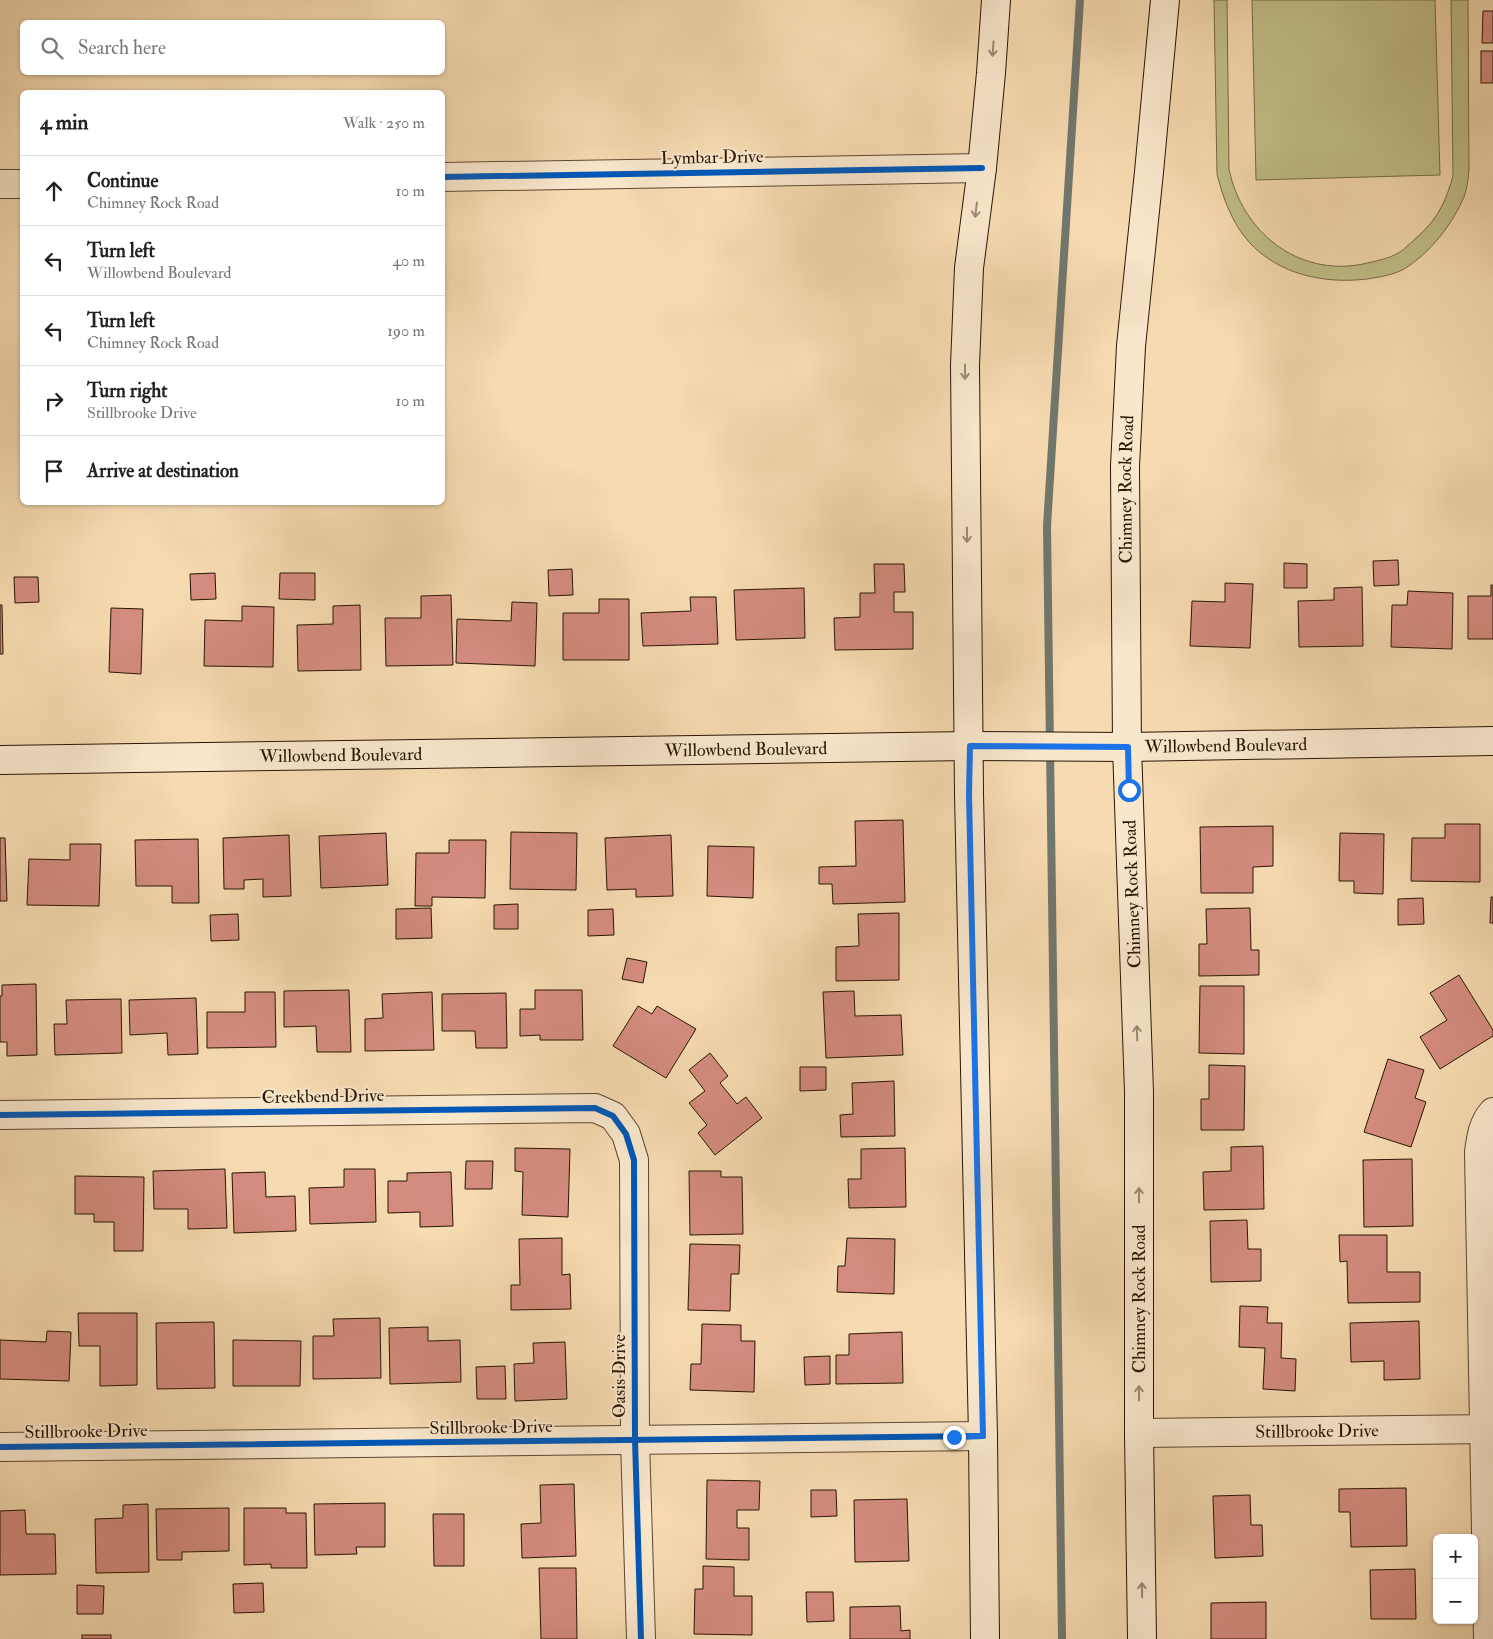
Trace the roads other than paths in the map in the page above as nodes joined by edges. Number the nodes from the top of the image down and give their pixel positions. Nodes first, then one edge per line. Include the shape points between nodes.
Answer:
1 (996, 0) edge
2 (1165, 0) edge
3 (982, 168) junction
4 (445, 177) edge
5 (0, 184) edge
6 (20, 184) edge
7 (1493, 741) edge
8 (970, 746) junction
9 (1128, 747) junction
10 (0, 760) edge
11 (1491, 1114) edge
12 (0, 1115) edge
13 (629, 1144) joint
14 (1489, 1429) edge
15 (1139, 1433) junction
16 (983, 1436) junction
17 (635, 1440) junction
18 (0, 1447) edge
19 (641, 1639) edge
20 (985, 1639) edge
21 (1142, 1639) edge
22 (1488, 1639) edge

1 -> 3 main road
2 - 9 main road, Chimney Rock Road via 1131,346 1125,466
3 - 4 main road, Lymbar Drive
3 -> 8 main road via 969,268 965,365
5 - 6 main road
7 - 9 main road, Willowbend Boulevard
8 - 9 main road, Willowbend Boulevard
8 - 10 main road, Willowbend Boulevard
8 - 16 main road
15 -> 9 main road, Chimney Rock Road via 1139,1092
11 - 14 main road via 1481,1136 1479,1152
12 - 13 main road, Creekbend Drive via 595,1108 613,1116
13 - 17 main road, Oasis Drive via 634,1160
14 - 15 main road, Stillbrooke Drive
14 - 22 main road
21 -> 15 main road, Chimney Rock Road
16 - 17 main road, Stillbrooke Drive
16 - 20 main road
17 - 18 main road, Stillbrooke Drive
17 - 19 main road, Oasis Drive

